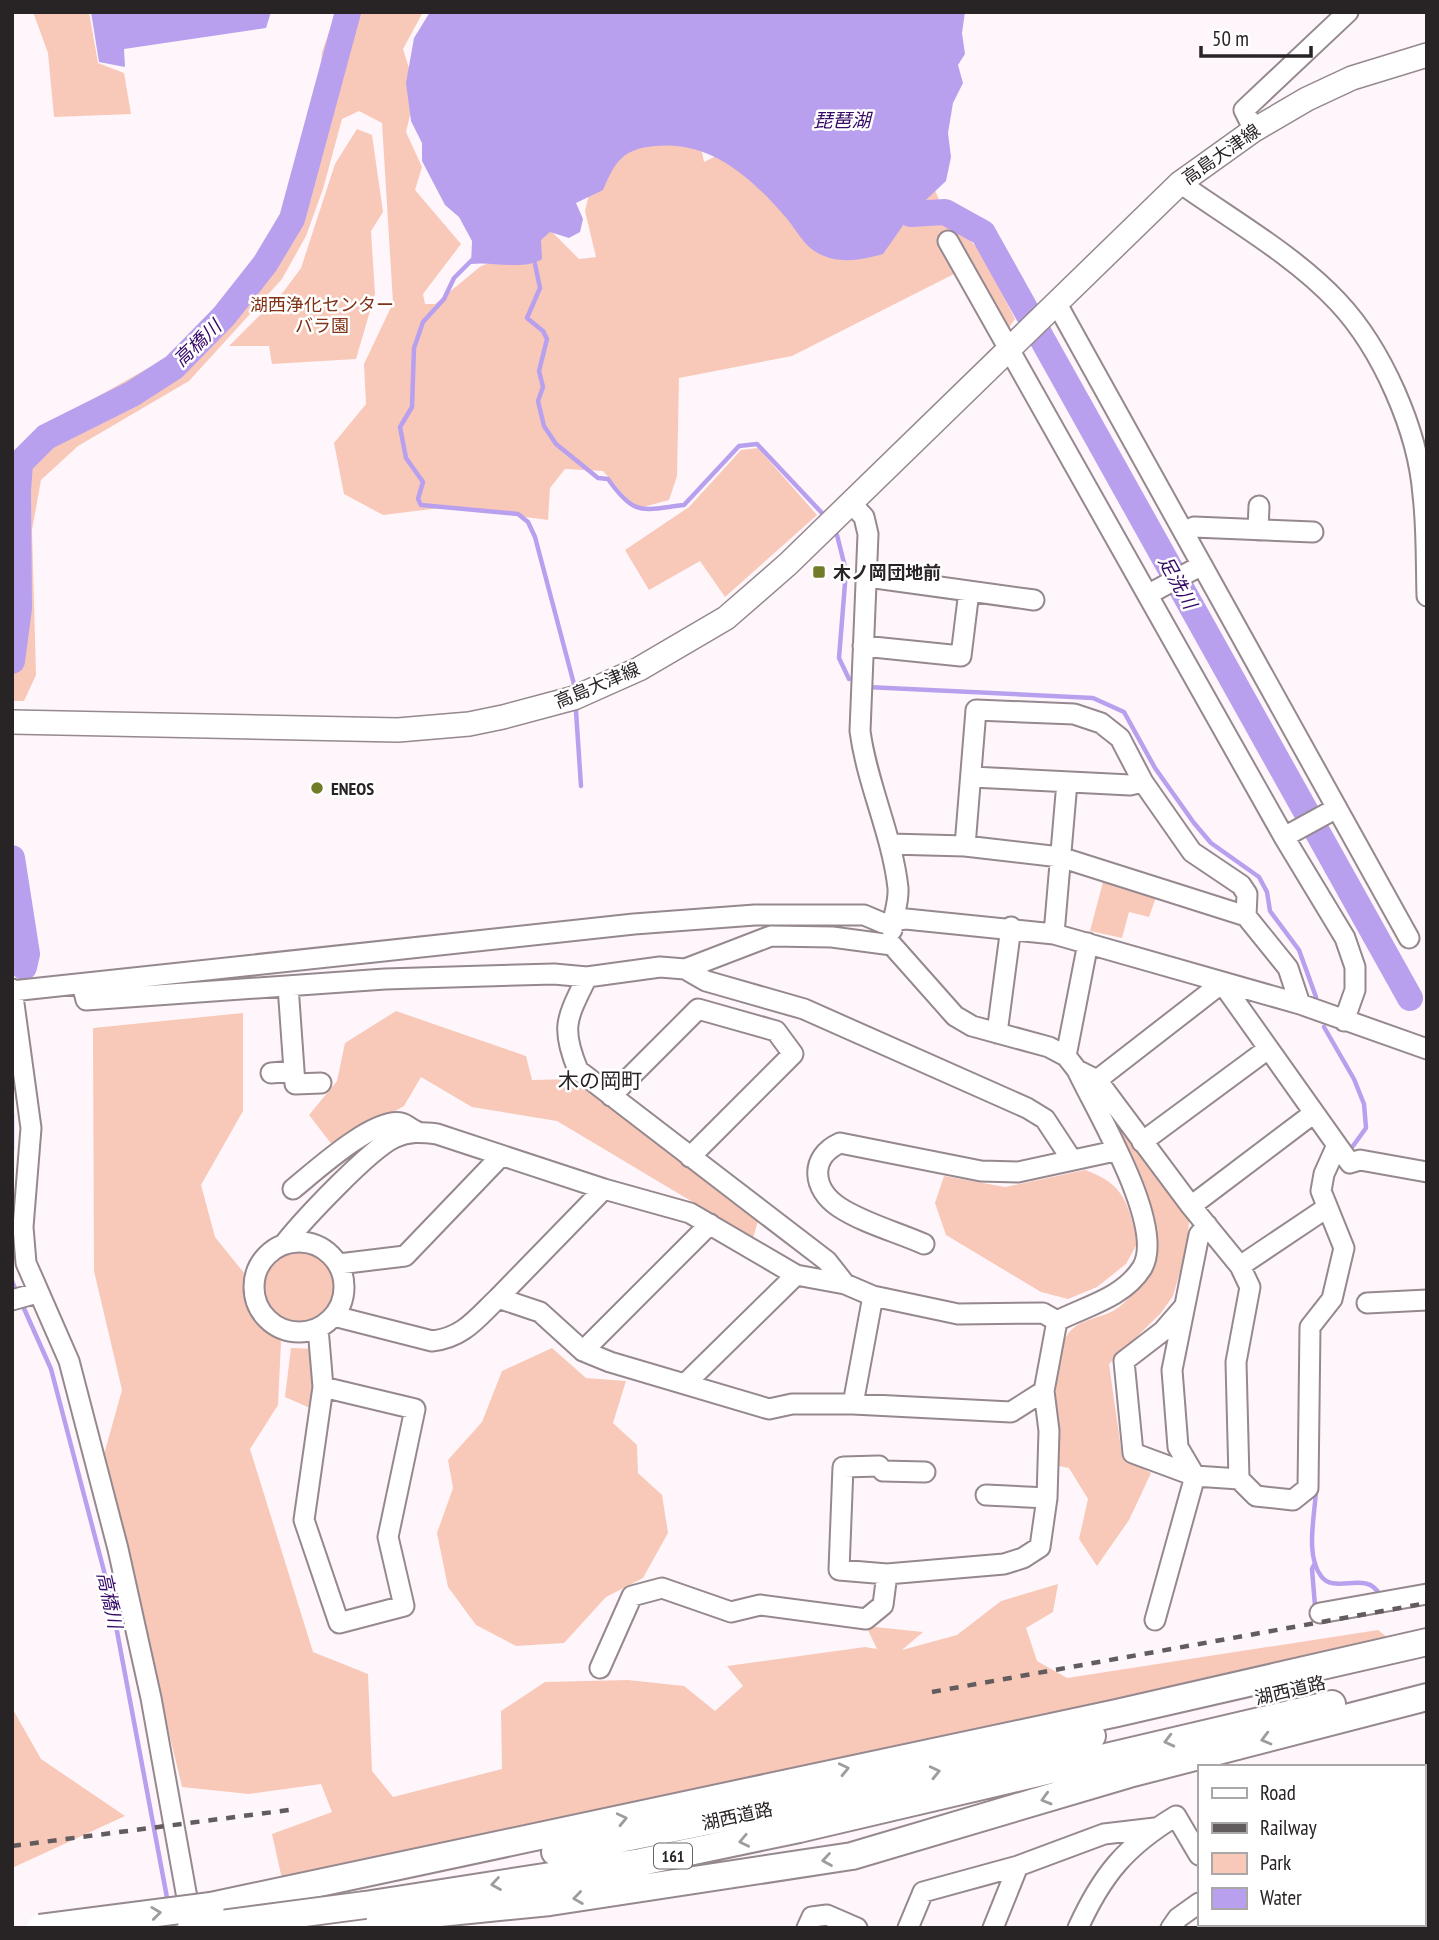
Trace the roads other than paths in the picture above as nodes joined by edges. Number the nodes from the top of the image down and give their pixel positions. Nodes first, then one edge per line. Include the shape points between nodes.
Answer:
1 (1348, 12) edge
2 (1427, 55) edge
3 (1254, 130) junction
4 (1180, 183) junction
5 (948, 241) dead end
6 (1055, 306) junction
7 (1010, 346) junction
8 (852, 504) junction
9 (1259, 506) dead end
10 (1258, 530) junction
11 (1313, 532) dead end
12 (1184, 533) junction
13 (1201, 566) junction
14 (868, 577) junction
15 (969, 591) junction
16 (1151, 593) junction
17 (1427, 596) edge
18 (1034, 600) dead end
19 (863, 646) junction
20 (15, 722) edge
21 (972, 777) junction
22 (1067, 782) junction
23 (1143, 782) junction
24 (1334, 809) junction
25 (1289, 835) junction
26 (890, 844) junction
27 (965, 846) junction
28 (1060, 857) junction
29 (898, 889) junction
30 (864, 915) junction
31 (1246, 916) junction
32 (892, 922) junction
33 (1011, 927) junction
34 (1054, 934) junction
35 (1409, 938) dead end
36 (1088, 943) junction
37 (892, 945) junction
38 (685, 969) junction
39 (587, 977) junction
40 (1222, 983) junction
41 (82, 984) junction
42 (288, 986) junction
43 (12, 990) edge
44 (1300, 1004) junction
45 (1344, 1021) junction
46 (997, 1033) junction
47 (1268, 1049) junction
48 (1427, 1049) edge
49 (1072, 1063) junction
50 (294, 1071) junction
51 (271, 1073) dead end
52 (1097, 1080) junction
53 (321, 1083) dead end
54 (611, 1096) junction
55 (1314, 1113) junction
56 (416, 1132) junction
57 (1142, 1142) junction
58 (1337, 1145) junction
59 (1115, 1151) junction
60 (501, 1156) junction
61 (690, 1157) junction
62 (1072, 1160) junction
63 (1427, 1172) edge
64 (293, 1189) dead end
65 (604, 1189) junction
66 (1191, 1206) junction
67 (1325, 1209) junction
68 (710, 1224) junction
69 (1207, 1226) junction
70 (285, 1243) junction
71 (923, 1244) dead end
72 (339, 1264) junction
73 (1240, 1266) junction
74 (796, 1275) junction
75 (845, 1284) junction
76 (37, 1293) junction
77 (873, 1296) junction
78 (498, 1298) junction
79 (1427, 1300) edge
80 (1367, 1303) dead end
81 (13, 1304) edge
82 (1185, 1305) junction
83 (334, 1317) junction
84 (1057, 1321) junction
85 (318, 1328) junction
86 (583, 1351) junction
87 (686, 1384) junction
88 (323, 1387) junction
89 (1044, 1391) junction
90 (853, 1404) junction
91 (925, 1472) dead end
92 (1195, 1476) junction
93 (1239, 1479) junction
94 (986, 1495) dead end
95 (1047, 1498) junction
96 (887, 1574) junction
97 (1427, 1594) edge
98 (1320, 1613) dead end
99 (1155, 1620) dead end
100 (1427, 1642) edge
101 (1427, 1660) edge
102 (600, 1668) dead end
103 (1427, 1684) edge
104 (1427, 1697) edge
105 (976, 1776) junction
106 (1155, 1828) junction
107 (1198, 1853) edge
108 (1018, 1866) junction
109 (364, 1897) junction
110 (1198, 1904) edge
111 (40, 1928) edge
112 (192, 1928) edge
113 (291, 1928) edge
114 (807, 1928) edge
115 (858, 1928) edge
116 (908, 1928) edge
117 (993, 1928) edge
118 (1078, 1928) edge
119 (1171, 1928) edge

1 - 3 street via 1244,110
2 - 3 main road, 高島大津線 via 1352,78
3 - 4 main road, 高島大津線
4 - 6 main road, 高島大津線
4 - 17 street via 1303,270 1338,302 1377,354 1409,429 1423,492
5 - 7 street
6 - 7 main road, 高島大津線
6 - 12 street
7 - 8 main road, 高島大津線
7 - 16 street
8 - 14 street via 864,517 868,534
8 - 20 main road, 高島大津線 via 726,618 639,668 551,705 469,724 398,730
9 - 10 street
10 - 11 street
10 - 12 street via 1194,527
12 - 13 street
13 - 16 street
13 - 24 street
14 - 15 street
14 - 19 street
15 - 18 street
15 - 19 street via 961,656
16 - 25 street
19 - 26 street via 863,757
21 - 22 street
21 - 23 street via 976,710 1074,713 1101,723 1120,738
21 - 27 street
22 - 23 street
22 - 28 street
23 - 31 street via 1192,852 1241,885 1247,894
24 - 25 street
24 - 35 street
25 - 45 street via 1345,938 1355,967 1355,990
26 - 27 street
26 - 29 street
27 - 28 street
28 - 31 street
28 - 34 street
29 - 30 street via 883,906
29 - 32 street
30 - 32 street
30 - 41 street via 755,915 634,924
31 - 44 street via 1288,968
32 - 33 street via 906,919
32 - 37 street
33 - 34 street
33 - 46 street
34 - 36 street
36 - 40 street
36 - 49 street
37 - 38 street via 832,937 771,936
37 - 46 street via 954,1016
38 - 39 street via 660,967
38 - 62 street via 706,981 804,1009 1027,1108 1045,1119
39 - 42 street via 385,979
39 - 54 street via 570,1011 565,1040 579,1070
40 - 44 street
40 - 47 street
40 - 52 street
41 - 42 street via 86,1000
41 - 43 street
42 - 50 street
43 - 76 street via 31,1128 24,1239 26,1263
44 - 45 street
45 - 48 street
46 - 49 street
47 - 55 street
47 - 57 street
49 - 52 street
49 - 59 street
50 - 51 street
50 - 53 street via 295,1084
52 - 57 street
54 - 61 street
54 - 61 street via 698,1009 775,1031 793,1054
55 - 58 street
55 - 66 street
56 - 60 street via 437,1134
56 - 64 street via 402,1123 389,1123 359,1137
56 - 70 street via 381,1146
57 - 66 street
58 - 63 street via 1350,1163 1360,1160
58 - 67 street via 1324,1174
59 - 62 street
59 - 84 street via 1139,1196 1148,1242 1143,1267 1107,1300
60 - 65 street
60 - 72 street via 405,1256
61 - 75 street via 827,1261
62 - 71 street via 1018,1172 981,1171 840,1143 821,1157 817,1175 838,1206
65 - 68 street via 690,1213
65 - 78 street
66 - 69 street
67 - 73 street
67 - 93 street via 1344,1248 1332,1299 1310,1327 1308,1488 1293,1500 1256,1496
68 - 74 street
68 - 86 street
69 - 73 street
69 - 82 street via 1199,1235
70 - 72 street via 306,1241 325,1249
70 - 85 street via 258,1267 257,1303 282,1329
72 - 83 street via 345,1291
73 - 93 street via 1250,1287 1236,1362
74 - 75 street
74 - 87 street
75 - 77 street
76 - 81 street
76 - 112 street via 69,1361 118,1549 151,1698
77 - 84 street via 958,1314 1043,1313
77 - 90 street
78 - 83 street via 465,1331 432,1341
78 - 86 street via 540,1312
79 - 80 street
82 - 92 street via 1172,1370 1178,1447
82 - 92 street via 1163,1331 1124,1361 1133,1453
83 - 85 street
84 - 89 street
85 - 88 street
86 - 87 street
87 - 90 street via 769,1409 792,1404
88 - 88 street via 304,1520 339,1623 404,1606 388,1537 415,1409
89 - 90 street via 1011,1412
89 - 95 street via 1049,1430
91 - 96 street via 843,1467 839,1570
92 - 93 street
92 - 99 street
94 - 95 street
95 - 96 street via 1040,1547 1023,1558 1004,1564
96 - 102 street via 883,1605 866,1619 760,1605 731,1612 662,1588 632,1596
97 - 98 street
109 -> 100 highway
101 - 105 highway, 湖西道路 / 161
103 -> 105 highway, 湖西道路 / 161 via 1174,1740
104 -> 109 highway via 1129,1774 852,1856 564,1900
105 - 109 highway, 湖西道路 / 161 via 641,1862
106 - 107 street via 1176,1815
106 - 108 street via 1104,1834
106 - 118 street via 1120,1858 1095,1890
108 - 116 street via 923,1892
108 - 117 street
111 -> 109 highway, bridge via 211,1906
109 - 112 highway, 湖西道路 / 161, bridge
109 - 113 highway
110 - 119 street
114 - 115 street via 812,1917 827,1914

